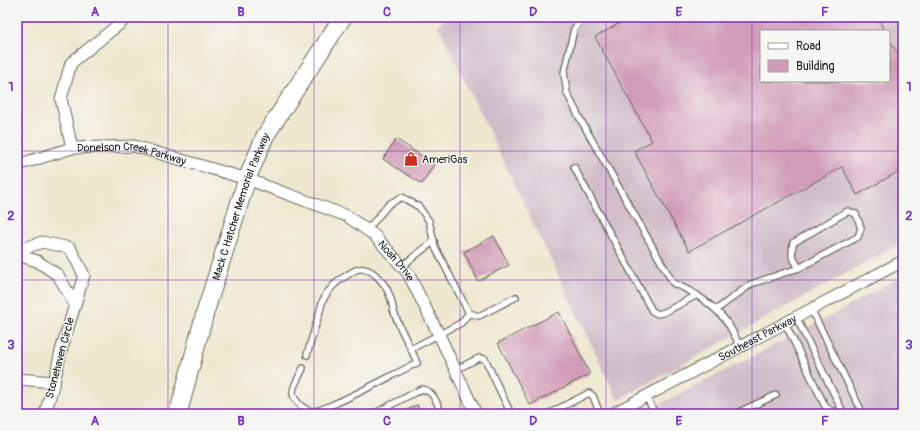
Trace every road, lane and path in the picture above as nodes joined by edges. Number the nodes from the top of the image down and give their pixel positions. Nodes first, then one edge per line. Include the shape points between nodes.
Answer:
1 (128, 17) edge
2 (343, 17) edge
3 (584, 17) edge
4 (72, 148) junction
5 (17, 165) edge
6 (574, 168) dead end
7 (247, 179) junction
8 (367, 230) junction
9 (434, 241) junction
10 (17, 252) edge
11 (17, 255) edge
12 (903, 261) edge
13 (402, 266) junction
14 (799, 268) junction
15 (697, 295) junction
16 (516, 297) dead end
17 (74, 303) junction
18 (811, 309) junction
19 (716, 310) junction
20 (469, 313) junction
21 (796, 317) junction
22 (785, 323) junction
23 (439, 335) junction
24 (740, 347) junction
25 (411, 349) junction
26 (307, 355) dead end
27 (303, 368) dead end
28 (455, 370) junction
29 (17, 379) edge
30 (54, 382) junction
31 (776, 395) dead end
32 (646, 396) junction
33 (45, 414) edge
34 (178, 414) edge
35 (373, 414) edge
36 (442, 414) edge
37 (476, 414) edge
38 (511, 414) edge
39 (548, 414) edge
40 (600, 414) edge
41 (612, 414) edge
42 (655, 414) edge
43 (735, 414) edge
44 (844, 414) edge
45 (863, 414) edge

1 - 4 street via 71,63 61,99
2 - 7 main road, Mack C Hatcher Memorial Parkway via 265,136
3 - 15 lane via 574,29 570,43 564,73 567,93 604,164 673,283
4 - 5 street, Donelson Creek Parkway
4 - 7 street, Donelson Creek Parkway via 134,146
6 - 15 lane via 652,310 658,314 665,312
7 - 8 street, Noah Drive via 347,216
7 - 34 main road, Mack C Hatcher Memorial Parkway via 205,313
8 - 9 lane via 389,204 402,197 419,207 430,221
8 - 13 street, Noah Drive
9 - 13 lane
9 - 20 lane
10 - 17 street, Stonehaven Circle via 42,242 70,248 84,276
11 - 17 street, Stonehaven Circle via 37,261 58,275
12 - 18 street, Southeast Parkway
13 - 23 street, Noah Drive
14 - 14 lane via 858,237 861,228 856,214 848,211 793,243 792,256
14 - 19 lane via 751,284
15 - 19 lane
16 - 20 lane via 479,316
17 - 30 street, Stonehaven Circle
18 - 21 street, Southeast Parkway
18 - 45 lane
19 - 24 lane via 728,324
20 - 23 lane via 461,323
21 - 22 street, Southeast Parkway
21 - 44 lane
22 - 24 street, Southeast Parkway
22 - 44 lane via 825,406
23 - 25 lane
23 - 28 street, Noah Drive
24 - 32 street, Southeast Parkway
25 - 26 lane via 385,287 377,277 362,268 342,278 327,292
25 - 27 lane via 417,363 319,410 304,408 293,394
28 - 37 street, Noah Drive
28 - 38 lane via 484,358
29 - 30 street
30 - 33 street, Stonehaven Circle
31 - 43 lane
32 - 41 street, Southeast Parkway
32 - 42 lane
35 - 36 lane via 422,389 428,390 434,396
39 - 40 lane via 589,393 593,396

